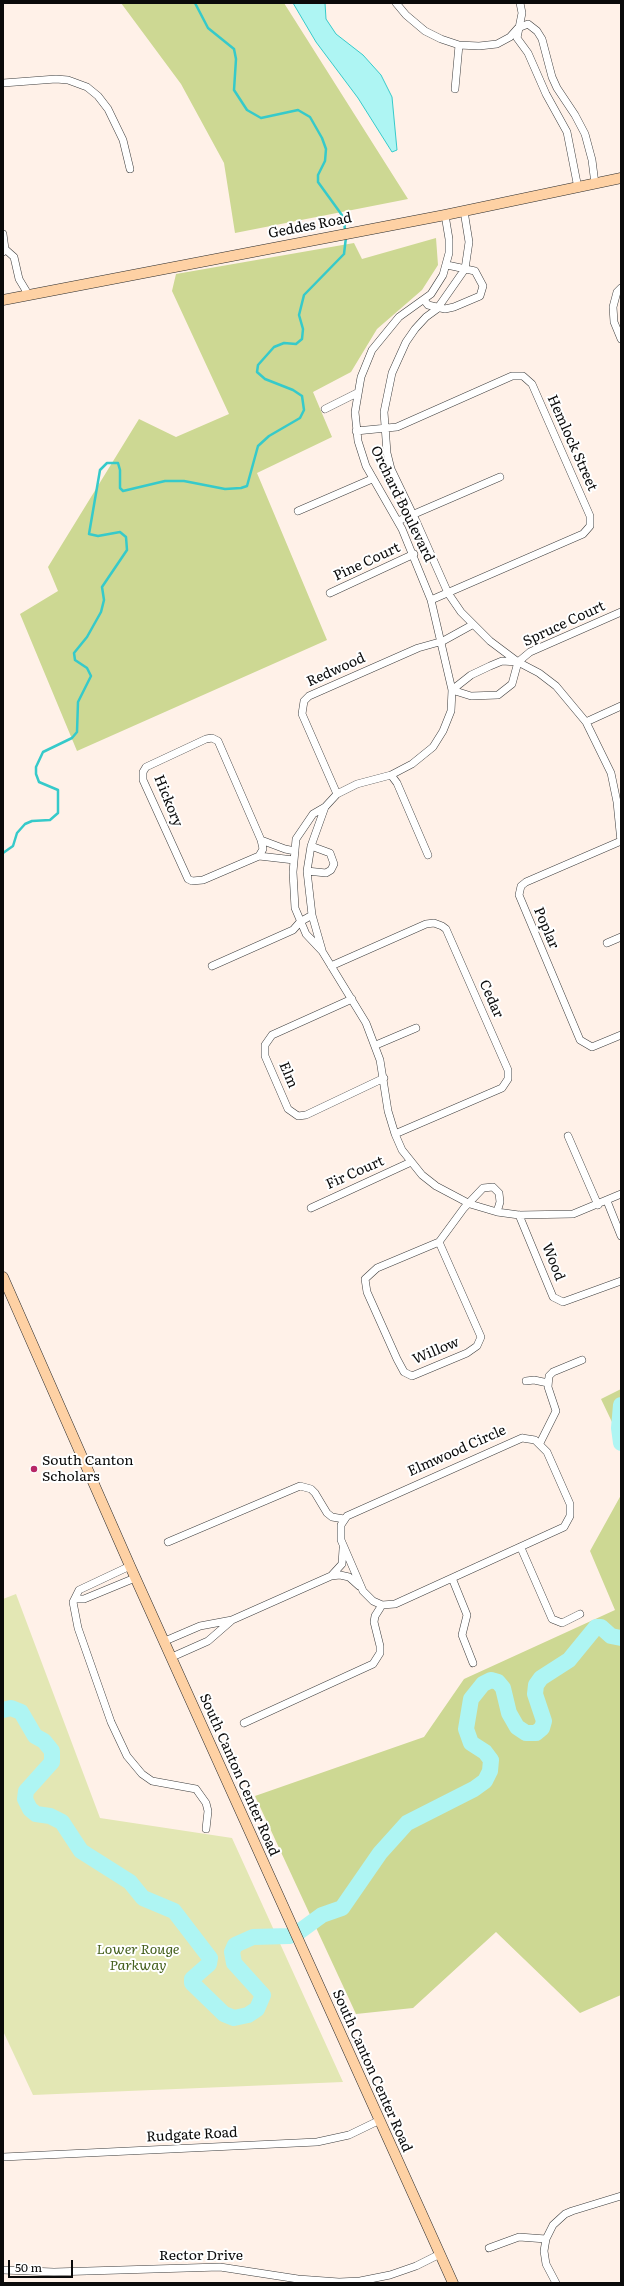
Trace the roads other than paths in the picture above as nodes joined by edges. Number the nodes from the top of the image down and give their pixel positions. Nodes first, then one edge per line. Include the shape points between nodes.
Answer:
1 (396, 3) edge
2 (520, 3) edge
3 (518, 28) junction
4 (459, 45) junction
5 (3, 83) edge
6 (455, 89) dead end
7 (130, 169) dead end
8 (621, 178) edge
9 (595, 184) junction
10 (578, 188) junction
11 (464, 211) junction
12 (444, 215) junction
13 (3, 234) edge
14 (4, 250) edge
15 (447, 265) junction
16 (465, 269) junction
17 (621, 288) edge
18 (28, 294) junction
19 (3, 300) edge
20 (424, 300) junction
21 (437, 309) junction
22 (621, 339) edge
23 (357, 392) junction
24 (325, 409) dead end
25 (384, 428) junction
26 (356, 431) junction
27 (500, 477) dead end
28 (372, 479) junction
29 (298, 511) dead end
30 (413, 514) junction
31 (398, 521) junction
32 (414, 554) junction
33 (330, 593) dead end
34 (448, 593) junction
35 (431, 600) junction
36 (621, 612) edge
37 (472, 625) junction
38 (443, 641) junction
39 (518, 662) junction
40 (452, 690) junction
41 (621, 706) edge
42 (586, 722) junction
43 (391, 775) junction
44 (337, 794) junction
45 (619, 801) edge
46 (325, 807) junction
47 (262, 840) junction
48 (621, 841) edge
49 (312, 846) junction
50 (294, 855) junction
51 (428, 855) dead end
52 (259, 856) junction
53 (308, 856) junction
54 (307, 871) junction
55 (312, 915) junction
56 (300, 922) junction
57 (621, 938) edge
58 (607, 943) dead end
59 (322, 951) junction
60 (212, 966) dead end
61 (331, 966) junction
62 (352, 999) junction
63 (416, 1028) dead end
64 (621, 1036) edge
65 (376, 1045) junction
66 (384, 1078) junction
67 (395, 1134) junction
68 (568, 1136) dead end
69 (411, 1162) junction
70 (621, 1194) edge
71 (607, 1201) junction
72 (470, 1204) junction
73 (598, 1205) junction
74 (311, 1208) dead end
75 (497, 1212) junction
76 (519, 1215) junction
77 (621, 1236) edge
78 (439, 1242) junction
79 (3, 1277) edge
80 (621, 1281) edge
81 (582, 1360) dead end
82 (526, 1381) dead end
83 (548, 1383) junction
84 (540, 1443) junction
85 (344, 1519) junction
86 (168, 1542) dead end
87 (343, 1547) junction
88 (521, 1548) junction
89 (130, 1566) junction
90 (332, 1576) junction
91 (135, 1578) junction
92 (452, 1578) junction
93 (363, 1591) junction
94 (75, 1599) junction
95 (382, 1605) junction
96 (580, 1614) dead end
97 (232, 1620) junction
98 (165, 1641) junction
99 (172, 1657) junction
100 (473, 1663) dead end
101 (244, 1723) dead end
102 (206, 1829) dead end
103 (378, 2121) junction
104 (3, 2157) edge
105 (621, 2196) edge
106 (546, 2238) junction
107 (489, 2248) dead end
108 (440, 2254) junction
109 (3, 2270) edge
110 (360, 2282) edge
111 (453, 2283) edge
112 (556, 2283) edge

1 - 4 street via 425,31 441,40
2 - 3 street via 522,13
3 - 4 street via 510,38 497,44
3 - 9 street via 528,24 540,34 557,88 585,134
3 - 10 street via 517,38 528,53 546,94 567,132
4 - 6 street
5 - 7 street via 56,78 87,87 108,109 123,140
8 - 9 main road, Geddes Road
9 - 10 main road, Geddes Road
10 - 11 main road, Geddes Road
11 - 12 main road, Geddes Road
11 - 16 street, Orchard Boulevard via 470,242
12 - 15 street, Orchard Boulevard via 449,239
12 - 18 main road, Geddes Road
13 - 14 street
14 - 18 street via 14,257 19,279
15 - 16 street
15 - 20 street, Orchard Boulevard via 438,285
16 - 21 street, Orchard Boulevard
16 - 21 street via 475,271 480,278 483,286 480,296 454,307
17 - 22 street via 617,292 613,307 614,322
18 - 19 main road, Geddes Road
20 - 21 street via 428,306
20 - 23 street, Orchard Boulevard via 399,317 378,341 365,363
21 - 25 street, Orchard Boulevard via 416,329 397,359 386,393
23 - 24 street
23 - 26 street, Orchard Boulevard
25 - 26 street, Hemlock Street
25 - 30 street, Orchard Boulevard via 391,469
25 - 34 street, Hemlock Street via 397,427 512,376 523,376 532,384 590,516 590,526 583,534
26 - 28 street, Orchard Boulevard via 362,456
27 - 30 street
28 - 29 street
28 - 31 street, Orchard Boulevard
30 - 31 street
30 - 34 street, Orchard Boulevard
31 - 32 street, Orchard Boulevard
32 - 33 street, Pine Court
32 - 35 street, Orchard Boulevard
34 - 35 street, Hemlock Street
34 - 37 street, Orchard Boulevard
35 - 38 street, Orchard Boulevard
36 - 39 street, Spruce Court via 530,652
37 - 38 street, Redwood
37 - 39 street, Orchard Boulevard
38 - 40 street, Orchard Boulevard
38 - 44 street, Redwood via 418,648 309,696 304,701 302,714
39 - 40 street via 502,662 490,666 471,675
39 - 40 street via 512,684 498,695 471,696
39 - 42 street, Orchard Boulevard via 556,686
40 - 43 street, Orchard Boulevard via 449,719 433,747 412,764
41 - 42 street
42 - 45 street, Orchard Boulevard via 611,773
43 - 44 street, Orchard Boulevard via 357,784
43 - 51 street via 397,783
44 - 46 street, Orchard Boulevard
45 - 48 street, Orchard Boulevard
46 - 49 street, Orchard Boulevard
46 - 50 street, Orchard Boulevard via 313,814 305,823 296,839
47 - 50 street via 286,849
47 - 52 street via 263,849
47 - 52 street, Hickory via 218,740 206,739 146,767 143,780 188,879 203,880
48 - 64 street, Poplar via 526,882 521,886 519,895 583,1043 592,1047
49 - 53 street, Orchard Boulevard
49 - 54 street via 330,853 334,864 326,873
50 - 52 street, Hickory
50 - 53 street
50 - 56 street, Orchard Boulevard via 292,894
53 - 54 street, Orchard Boulevard
54 - 55 street, Orchard Boulevard
55 - 56 street
55 - 59 street, Orchard Boulevard
56 - 59 street, Orchard Boulevard via 306,934
56 - 60 street via 293,930
57 - 58 street
59 - 61 street, Orchard Boulevard
61 - 62 street, Orchard Boulevard
61 - 67 street, Cedar via 426,924 442,926 446,929 508,1070 508,1079 502,1088
62 - 65 street, Orchard Boulevard
62 - 66 street, Elm via 272,1035 265,1044 265,1056 288,1109 298,1116 306,1115
63 - 65 street
65 - 66 street, Orchard Boulevard
66 - 67 street, Orchard Boulevard via 388,1111
67 - 69 street, Orchard Boulevard
68 - 73 street
69 - 72 street, Orchard Boulevard via 436,1186
69 - 74 street, Fir Court
70 - 71 street, Orchard Boulevard
71 - 73 street, Orchard Boulevard
71 - 77 street
72 - 75 street, Orchard Boulevard
72 - 75 street via 483,1188 493,1187 499,1193
72 - 78 street via 464,1208
73 - 76 street, Orchard Boulevard via 573,1214
75 - 76 street, Orchard Boulevard
76 - 80 street, Wood via 553,1297 563,1302
78 - 78 street, Willow via 377,1268 365,1279 367,1292 397,1359 404,1372 412,1376 467,1353 477,1346 480,1337
79 - 89 main road, South Canton Center Road
81 - 83 street via 553,1372
82 - 83 street
83 - 84 street via 556,1411
84 - 85 street, Elmwood Circle via 529,1438 516,1439 353,1512
84 - 88 street via 547,1452 570,1504 570,1516 559,1531
85 - 86 street via 332,1518 315,1493 300,1486
85 - 87 street via 340,1533
87 - 90 street via 342,1564
87 - 93 street
88 - 92 street
88 - 96 street via 552,1619 562,1623
89 - 91 main road, South Canton Center Road
89 - 94 street via 79,1590
90 - 93 street via 348,1577
90 - 97 street
91 - 94 street via 84,1599
91 - 98 main road, South Canton Center Road
92 - 95 street via 395,1604
92 - 100 street via 467,1615 462,1635
93 - 95 street via 373,1602
94 - 102 street via 78,1628 88,1661 127,1756 138,1770 152,1781 196,1789 206,1802
95 - 101 street via 374,1622 380,1653 373,1664
97 - 98 street via 200,1626
97 - 99 street via 208,1641
98 - 99 main road, South Canton Center Road
99 - 103 main road, South Canton Center Road
103 - 104 street, Rudgate Road via 349,2134 317,2142
103 - 108 main road, South Canton Center Road
105 - 106 street via 565,2214 553,2225
106 - 107 street via 519,2237
106 - 112 street via 545,2258
108 - 110 street, Rector Drive via 416,2266
108 - 111 main road, South Canton Center Road
109 - 110 street, Rector Drive via 54,2272 220,2266 320,2282

